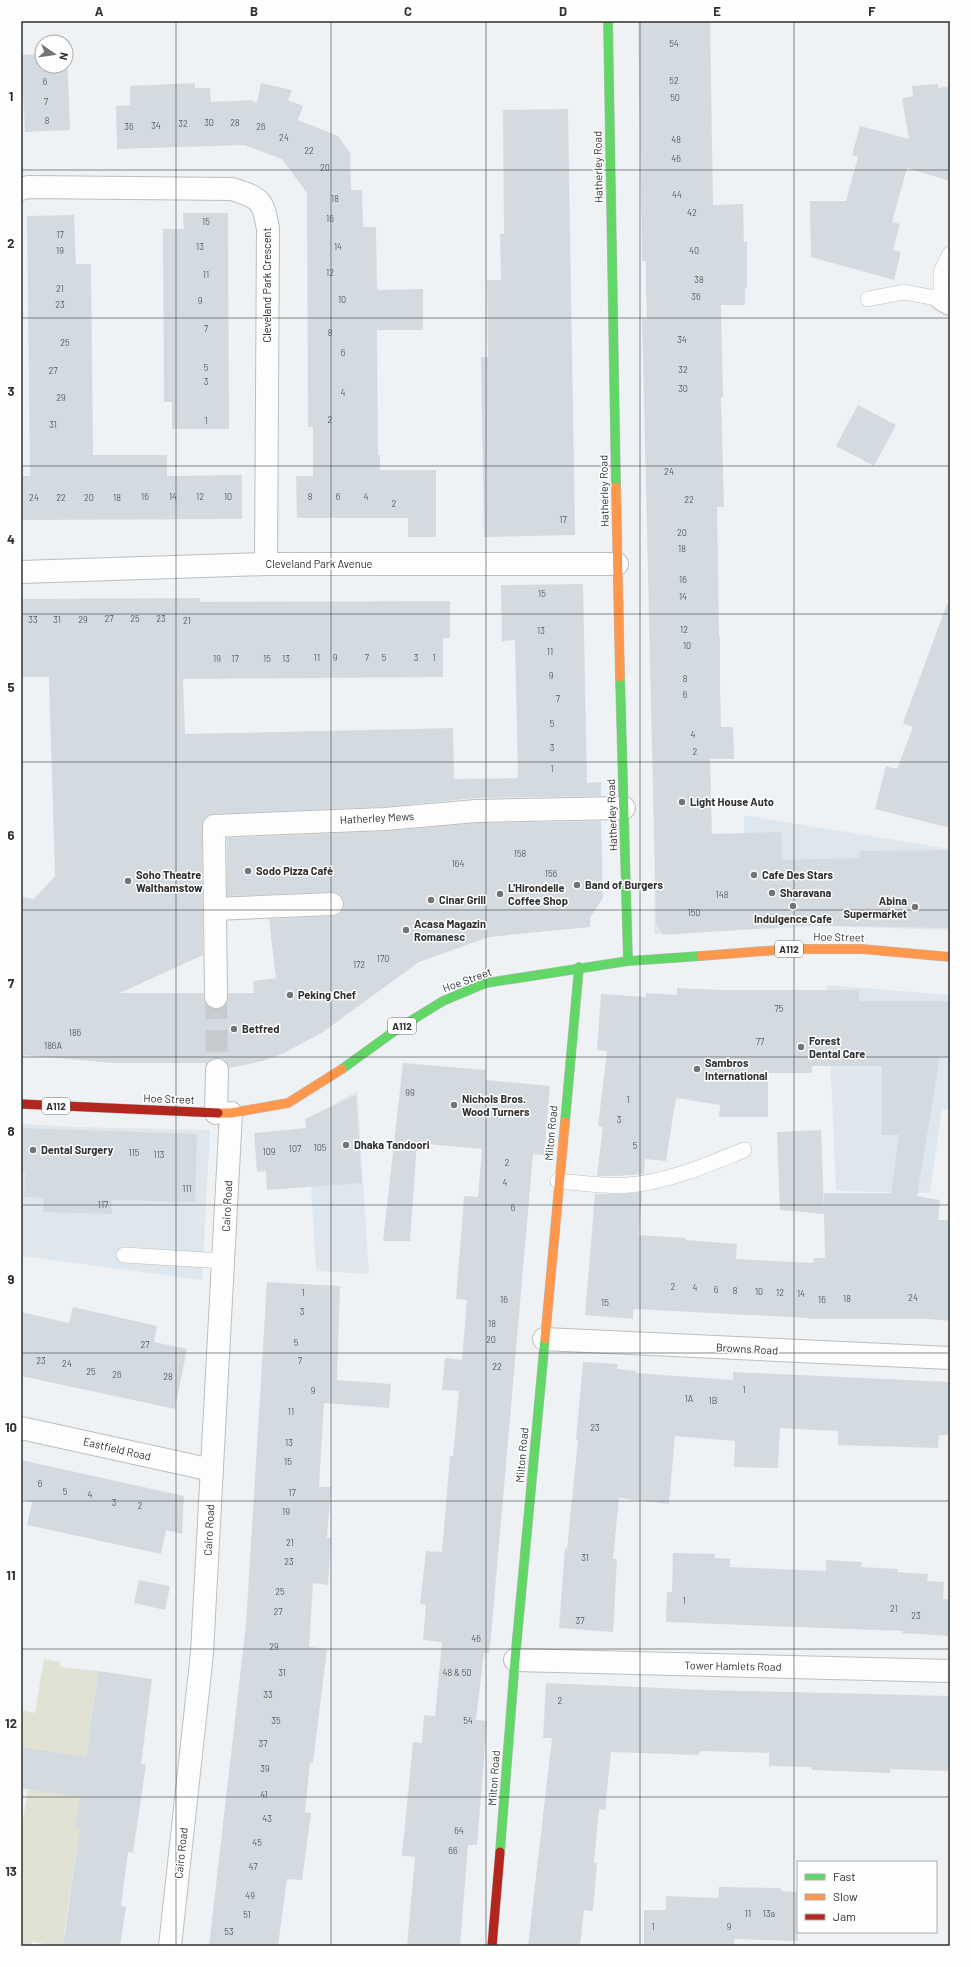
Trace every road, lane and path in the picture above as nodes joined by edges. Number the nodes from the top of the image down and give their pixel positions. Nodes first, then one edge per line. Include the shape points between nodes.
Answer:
1 (608, 21) edge
2 (21, 189) edge
3 (950, 254) edge
4 (868, 299) dead end
5 (946, 301) edge
6 (266, 564) junction
7 (617, 564) junction
8 (21, 572) edge
9 (624, 808) junction
10 (332, 904) dead end
11 (215, 909) junction
12 (950, 957) edge
13 (628, 961) junction
14 (579, 967) junction
15 (216, 997) tunnel mouth
16 (217, 1070) tunnel mouth
17 (21, 1104) edge
18 (224, 1113) junction
19 (744, 1150) dead end
20 (558, 1181) junction
21 (124, 1255) dead end
22 (224, 1261) junction
23 (544, 1339) junction
24 (950, 1358) edge
25 (21, 1428) edge
26 (212, 1470) junction
27 (515, 1660) junction
28 (950, 1671) edge
29 (170, 1946) edge
30 (492, 1946) edge

1 - 7 street, Hatherley Road
2 - 6 street, Cleveland Park Crescent via 232,189 254,196 264,208 268,229
3 - 5 lane via 941,272
4 - 5 lane via 904,292
6 - 7 street, Cleveland Park Avenue
6 - 8 street, Cleveland Park Avenue
7 - 9 street, Hatherley Road
9 - 11 street, Hatherley Mews via 476,811 385,819 214,826
9 - 13 street, Hatherley Road
10 - 11 street
11 - 15 street, Hatherley Mews
12 - 13 street, Hoe Street / A112 via 862,949 791,949
13 - 14 street, Hoe Street / A112
14 - 18 street, Hoe Street / A112 via 486,983 443,1001 288,1104
14 - 20 street, Milton Road
16 - 18 street
17 - 18 street, Hoe Street / A112
18 - 22 street, Cairo Road
19 - 20 lane via 687,1173 637,1184
20 - 23 street, Milton Road
21 - 22 lane
22 - 26 street, Cairo Road
23 - 24 street, Browns Road
23 - 27 street, Milton Road
25 - 26 street, Eastfield Road
26 - 29 street, Cairo Road via 202,1653
27 - 28 street, Tower Hamlets Road
27 - 30 street, Milton Road

